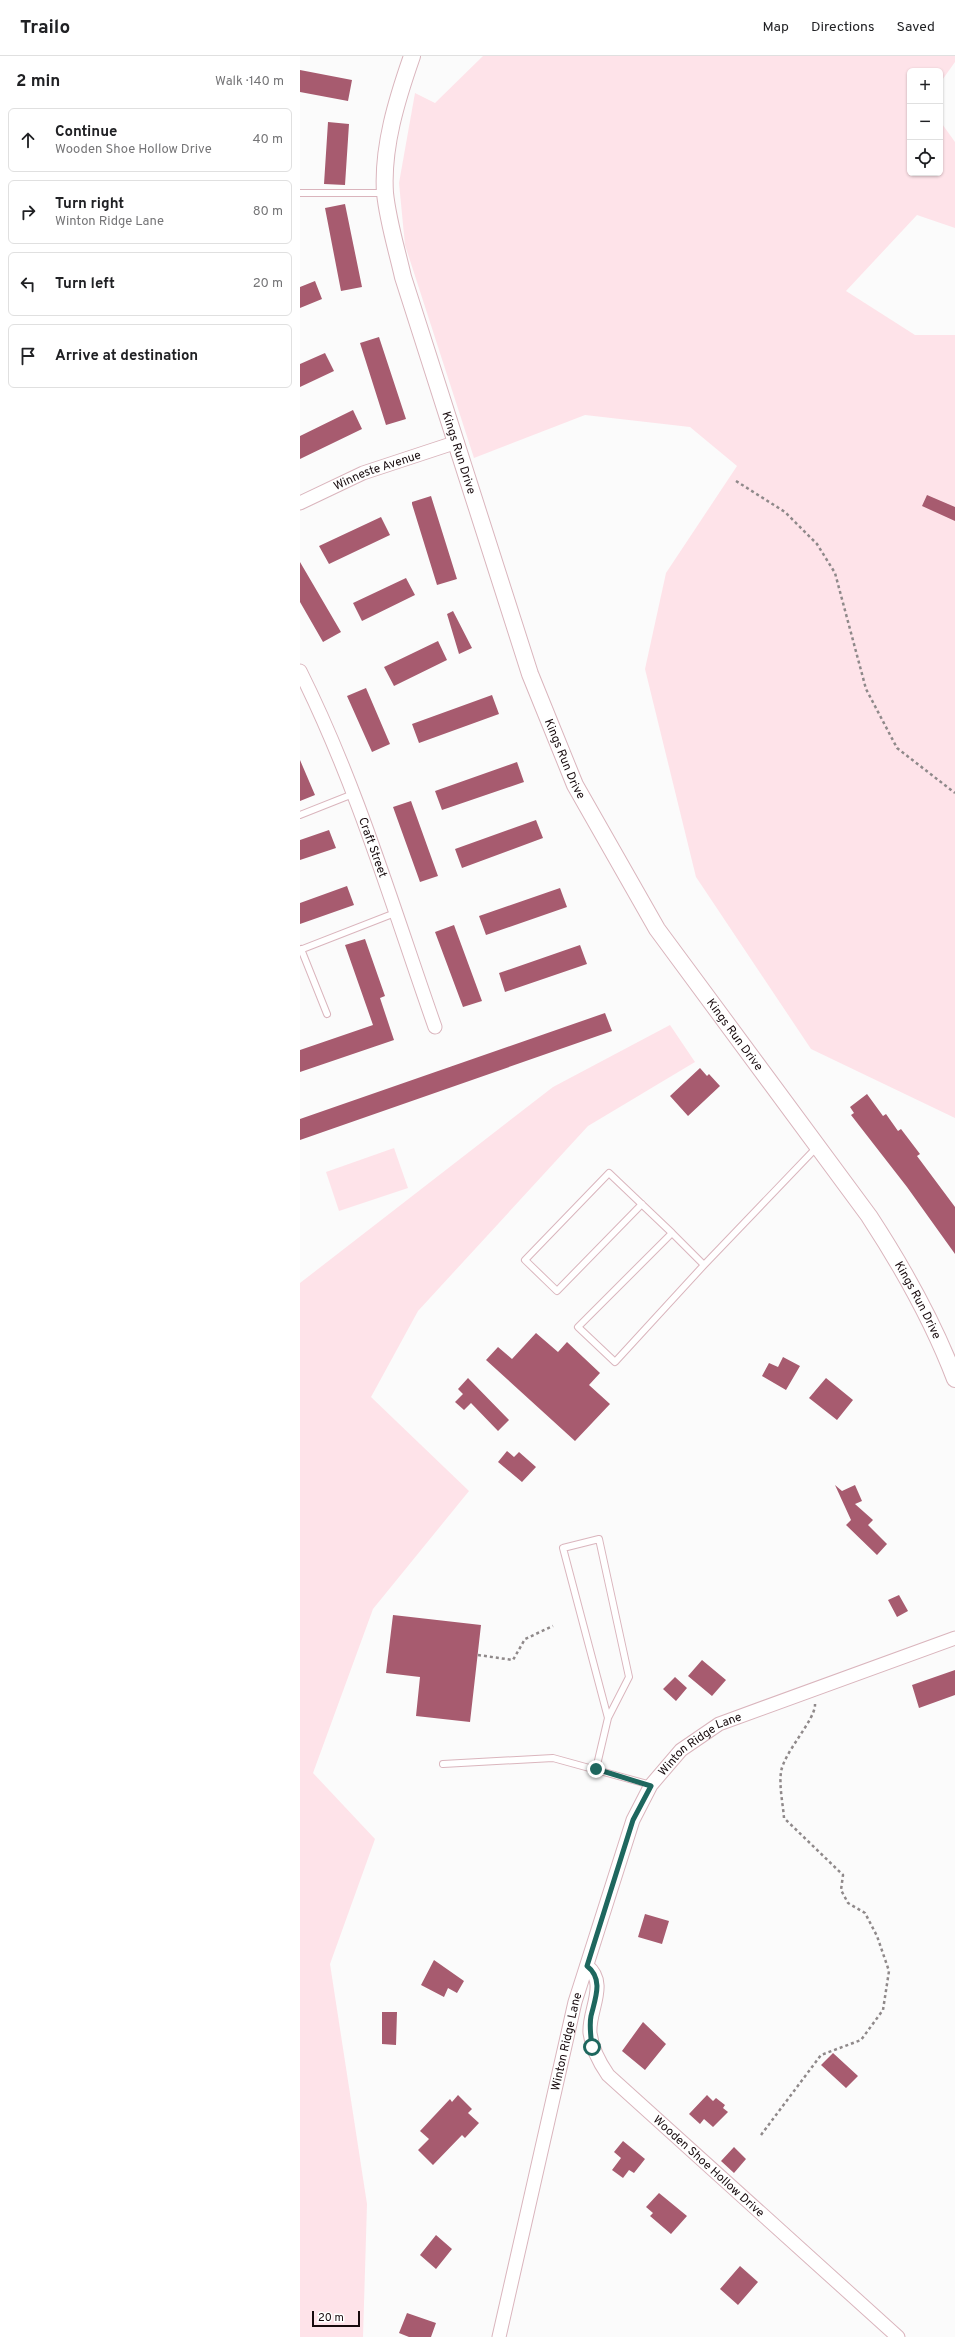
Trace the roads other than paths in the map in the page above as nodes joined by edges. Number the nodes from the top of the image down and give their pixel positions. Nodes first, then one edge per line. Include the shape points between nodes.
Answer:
1 (412, 56) edge
2 (300, 193) edge
3 (385, 193) junction
4 (457, 442) junction
5 (300, 503) edge
6 (300, 671) edge
7 (353, 794) junction
8 (300, 815) edge
9 (395, 913) junction
10 (301, 949) edge
11 (327, 1014) dead end
12 (435, 1027) dead end
13 (817, 1147) junction
14 (642, 1204) junction
15 (672, 1233) junction
16 (704, 1265) junction
17 (955, 1379) edge
18 (955, 1638) edge
19 (608, 1718) junction
20 (443, 1764) dead end
21 (596, 1769) junction
22 (651, 1786) junction
23 (587, 1966) junction
24 (499, 2337) edge
25 (898, 2337) edge

1 - 3 street, Kings Run Drive via 392,124
2 - 3 lane
3 - 4 street, Kings Run Drive via 403,277
4 - 5 street, Winneste Avenue via 363,473
4 - 13 street, Kings Run Drive via 530,674 575,785 658,929
6 - 7 street, Craft Street via 328,726
7 - 8 lane
7 - 9 street, Craft Street
9 - 10 lane
9 - 12 street, Craft Street
10 - 11 lane
13 - 16 lane
13 - 17 street, Kings Run Drive via 869,1216 898,1260 923,1306
14 - 14 lane via 609,1173 525,1260 557,1291
14 - 15 lane
15 - 16 lane
15 - 16 lane via 578,1327 614,1362
18 - 22 street, Winton Ridge Lane via 719,1724 681,1750
19 - 19 lane via 562,1548 599,1539 630,1677
19 - 21 lane
20 - 21 lane via 553,1758
21 - 22 lane
22 - 23 street, Winton Ridge Lane via 633,1820
23 - 24 street, Winton Ridge Lane via 575,2002 556,2080
23 - 25 street, Wooden Shoe Hollow Drive via 594,1976 598,1992 591,2015 592,2047 608,2075

